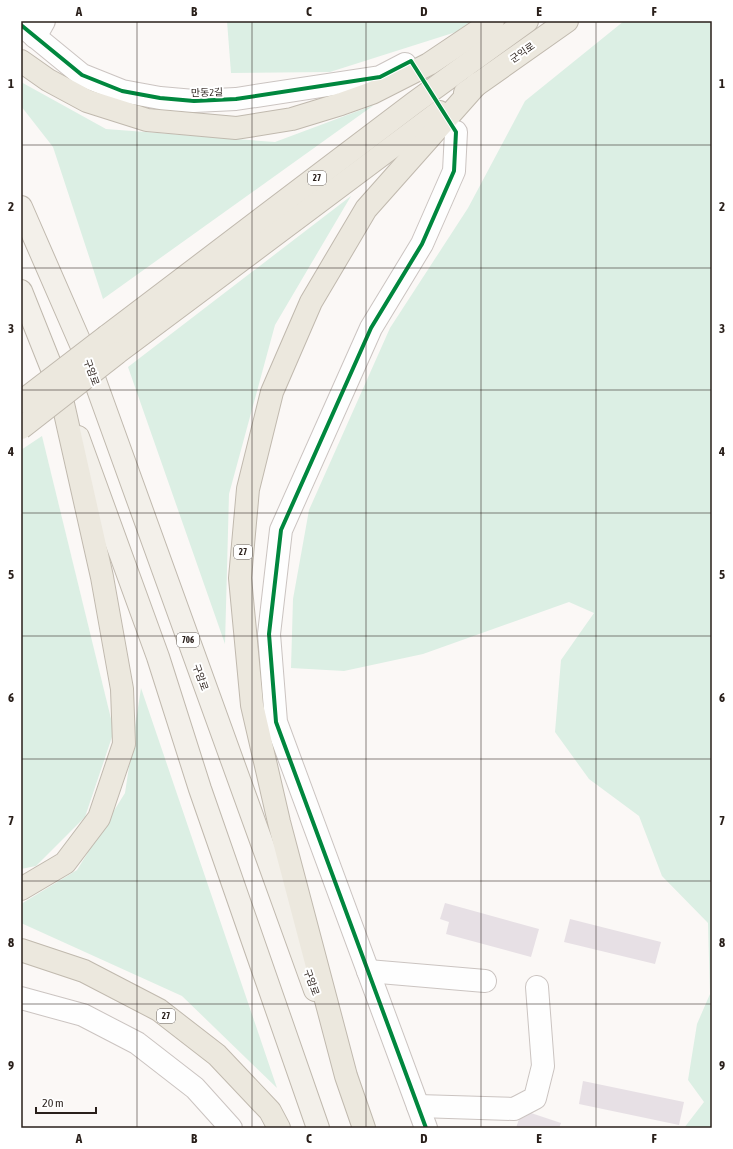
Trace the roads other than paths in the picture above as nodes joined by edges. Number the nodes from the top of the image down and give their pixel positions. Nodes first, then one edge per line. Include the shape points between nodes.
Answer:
1 (493, 21) edge
2 (527, 21) edge
3 (567, 21) edge
4 (33, 28) edge
5 (21, 61) edge
6 (411, 61) dead end
7 (477, 84) junction
8 (456, 132) dead end
9 (21, 207) edge
10 (21, 291) edge
11 (112, 345) junction
12 (59, 386) junction
13 (21, 402) edge
14 (21, 428) edge
15 (21, 889) edge
16 (21, 950) edge
17 (368, 971) junction
18 (485, 981) dead end
19 (537, 987) dead end
20 (21, 998) edge
21 (346, 1076) junction
22 (418, 1106) junction
23 (232, 1128) edge
24 (279, 1128) edge
25 (318, 1128) edge
26 (364, 1128) edge
27 (426, 1128) edge

1 - 5 highway via 429,64 372,92 292,119 236,128 147,120 87,101 48,80
2 - 11 highway, 27 via 414,103
3 - 7 highway, 군익로 / 27
4 - 6 street, 만동2길 via 82,75 122,91 194,101 236,99 380,77
7 - 11 highway
7 - 21 highway, 27 via 366,209 311,302 272,392 248,489 240,578 252,705 279,822
8 - 17 street via 454,171 422,244 371,328 281,530 269,634 276,722
9 - 21 main road, 구암로 / 706 via 86,356
10 - 12 main road
11 - 13 highway, 27, bridge
11 - 14 highway, bridge
12 - 15 highway via 102,577 122,690 124,744 99,818 65,863
12 - 25 main road via 158,657 200,789
16 - 24 highway, 27 via 84,971 159,1010 217,1055 270,1111
17 - 18 street
17 - 22 street
19 - 22 street via 543,1066 535,1098 514,1108
20 - 23 street via 83,1015 137,1043 195,1088
21 - 26 highway, 구암로 / 27
22 - 27 street

